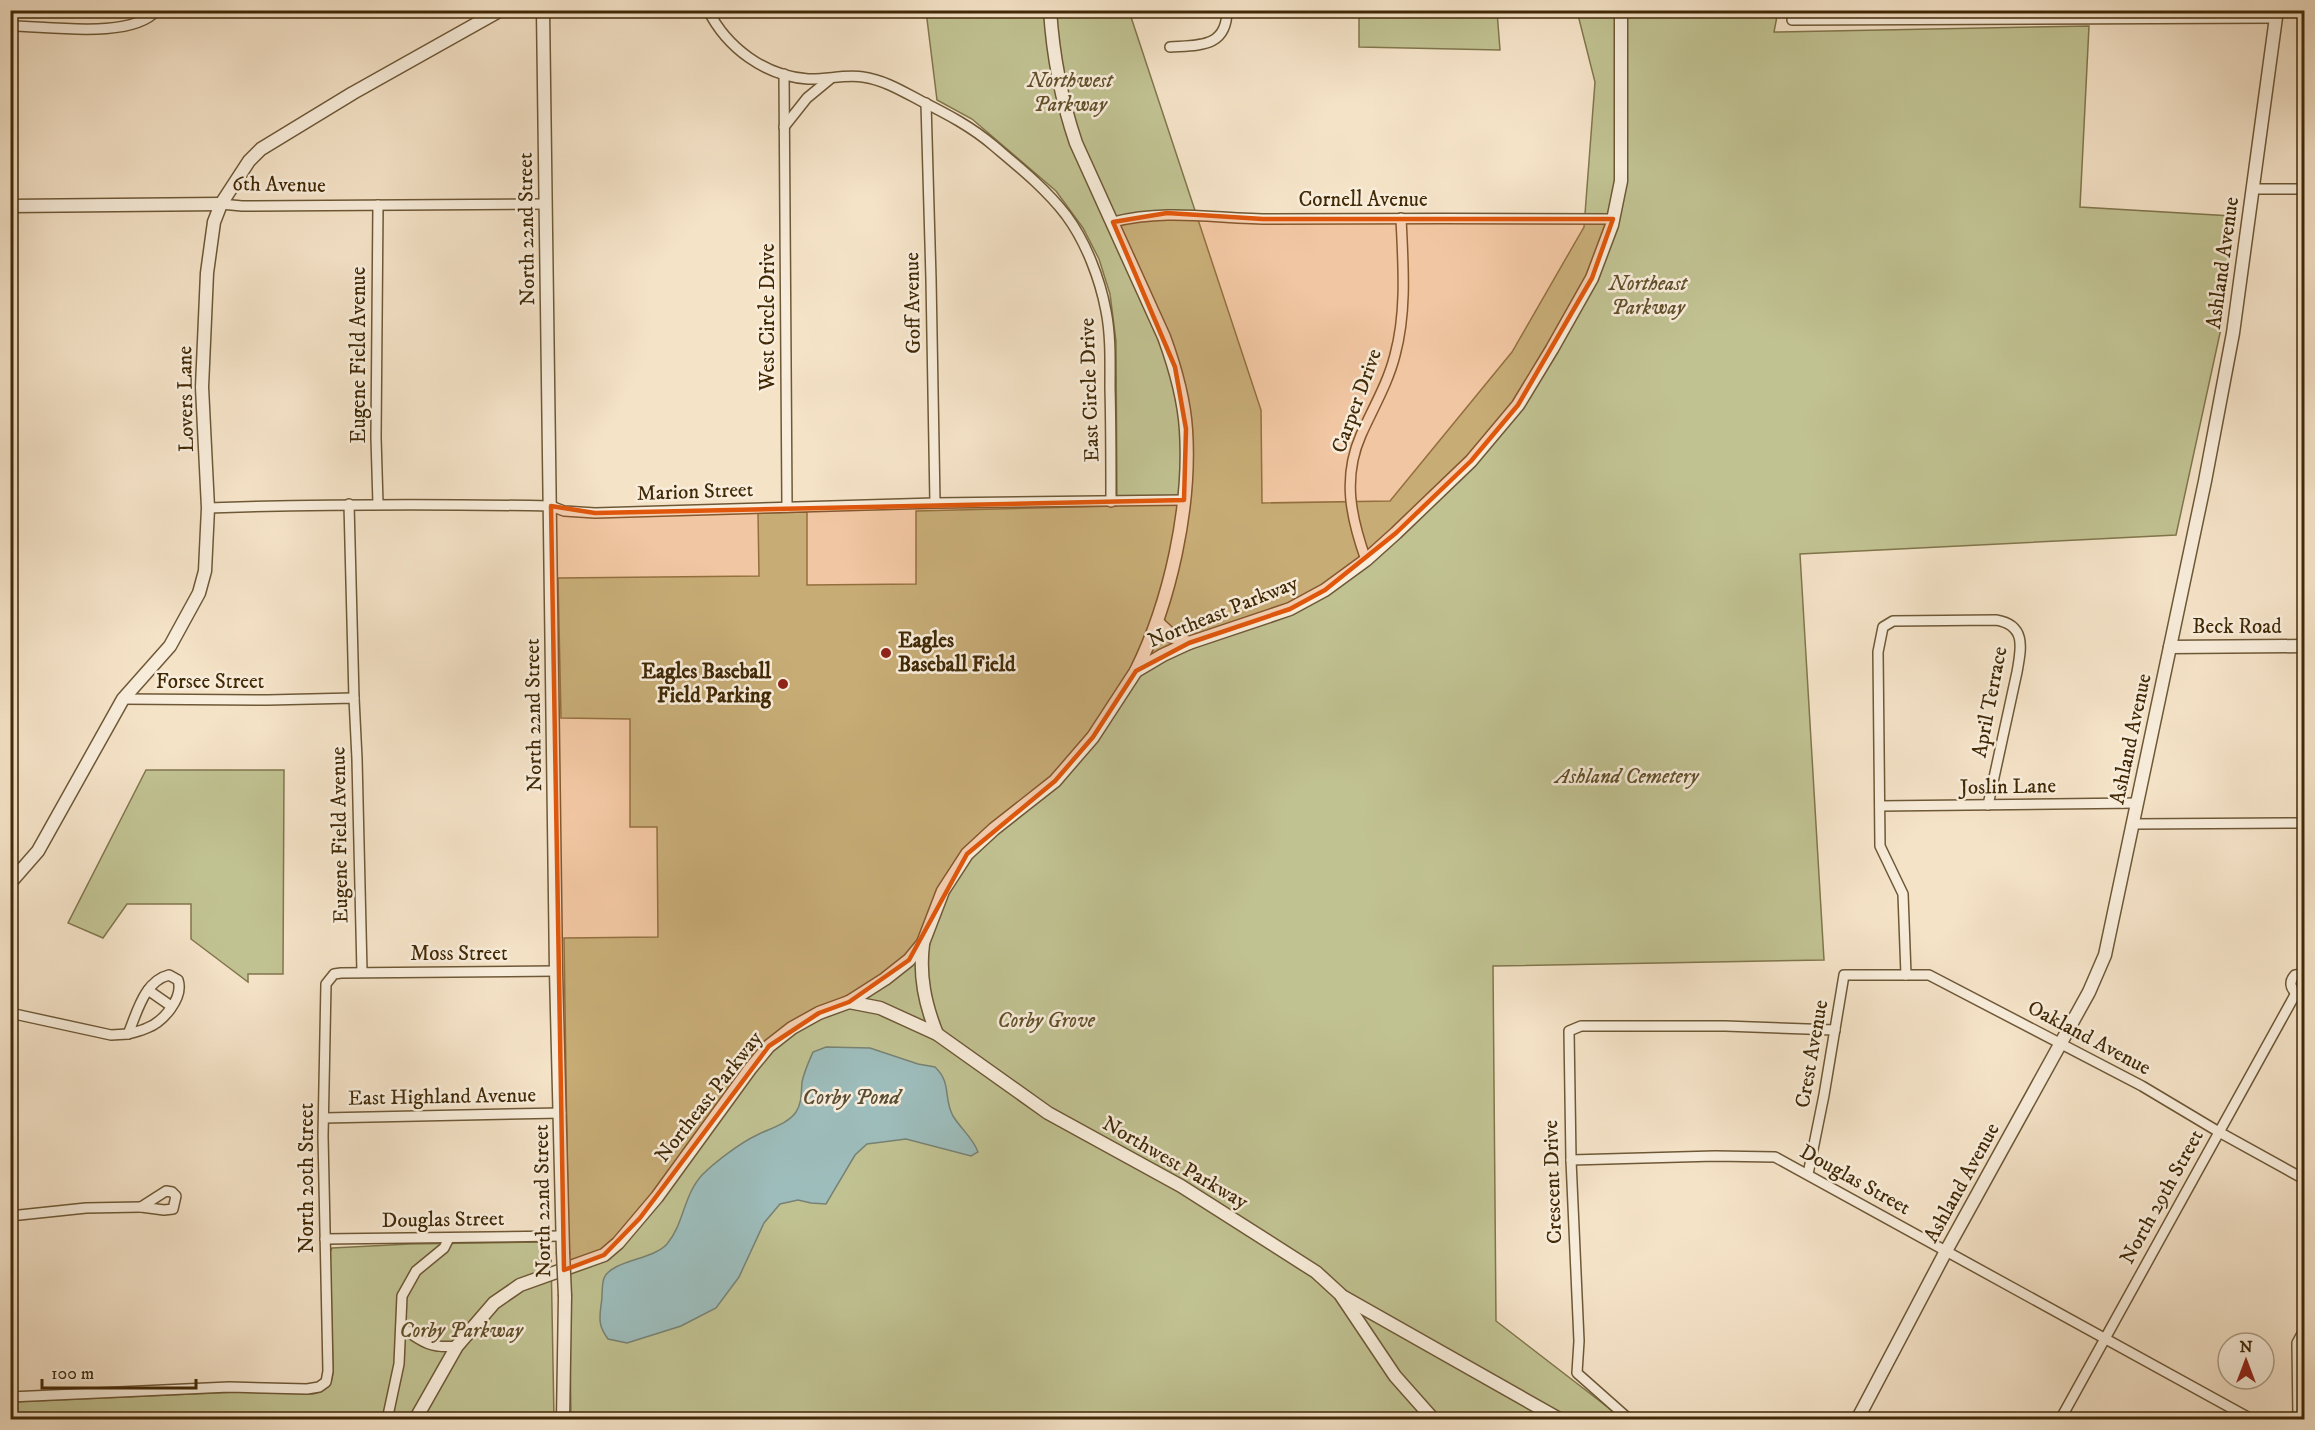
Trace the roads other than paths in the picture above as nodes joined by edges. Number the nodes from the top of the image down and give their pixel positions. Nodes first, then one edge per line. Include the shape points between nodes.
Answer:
1 (157, 10) edge
2 (501, 10) edge
3 (543, 10) edge
4 (708, 10) edge
5 (1050, 10) edge
6 (1227, 10) edge
7 (1621, 10) edge
8 (2276, 14) edge
9 (1936, 15) edge
10 (2101, 15) edge
11 (1792, 20) dead end
12 (10, 26) edge
13 (1170, 46) dead end
14 (784, 74) junction
15 (830, 79) junction
16 (926, 103) junction
17 (784, 127) junction
18 (2253, 189) junction
19 (2304, 189) edge
20 (221, 204) junction
21 (546, 204) junction
22 (378, 205) junction
23 (10, 206) edge
24 (1401, 218) junction
25 (1613, 219) junction
26 (1113, 222) junction
27 (1184, 500) junction
28 (1111, 502) junction
29 (934, 503) junction
30 (349, 504) junction
31 (378, 504) junction
32 (551, 506) junction
33 (787, 507) junction
34 (208, 508) junction
35 (1366, 560) junction
36 (1158, 623) junction
37 (1189, 643) junction
38 (2304, 646) edge
39 (2170, 647) junction
40 (1136, 671) junction
41 (354, 698) junction
42 (123, 699) junction
43 (2137, 803) junction
44 (1988, 805) junction
45 (1880, 806) junction
46 (2304, 823) edge
47 (2134, 824) junction
48 (10, 883) edge
49 (923, 943) junction
50 (556, 971) junction
51 (362, 972) junction
52 (2304, 974) edge
53 (1844, 975) joint
54 (1906, 975) junction
55 (148, 990) junction
56 (2300, 993) edge
57 (849, 1002) junction
58 (171, 1006) junction
59 (10, 1013) edge
60 (1835, 1030) junction
61 (128, 1034) junction
62 (938, 1034) junction
63 (2061, 1043) junction
64 (561, 1113) junction
65 (324, 1118) junction
66 (2219, 1132) junction
67 (1571, 1160) junction
68 (1808, 1174) junction
69 (2304, 1179) edge
70 (141, 1207) dead end
71 (10, 1216) edge
72 (562, 1236) junction
73 (449, 1238) junction
74 (325, 1239) junction
75 (1946, 1251) junction
76 (1340, 1294) junction
77 (401, 1327) junction
78 (2304, 1330) edge
79 (2105, 1338) junction
80 (457, 1346) junction
81 (10, 1397) edge
82 (2301, 1403) edge
83 (387, 1419) edge
84 (415, 1419) edge
85 (563, 1419) edge
86 (1434, 1419) edge
87 (1561, 1419) edge
88 (1630, 1419) edge
89 (1857, 1419) edge
90 (2060, 1419) edge
91 (2253, 1419) edge
92 (2298, 1419) edge

1 - 12 street via 140,22 120,27
2 - 20 street, Lovers Lane via 261,148
3 - 21 street, North 22nd Street
4 - 14 street, East Circle Drive via 734,48
5 - 26 street via 1065,110
6 - 13 street via 1224,30 1211,42
7 - 25 street, Northeast Parkway via 1621,172
8 - 10 street
8 - 18 street, Ashland Avenue
9 - 10 street
9 - 11 street via 1872,21
14 - 15 street, East Circle Drive
14 - 17 street, West Circle Drive
15 - 16 street, East Circle Drive via 859,76 879,80
15 - 17 street via 807,98
16 - 28 street, East Circle Drive via 955,117 1035,180 1067,218 1084,248 1106,312
16 - 29 street, Goff Avenue
17 - 33 street, West Circle Drive
18 - 19 street
18 - 39 street, Ashland Avenue via 2233,333
20 - 22 street, 6th Avenue
20 - 23 street, 6th Avenue
20 - 34 street, Lovers Lane via 214,222 207,273 202,387
21 - 22 street, 6th Avenue
21 - 32 street, North 22nd Street
22 - 31 street, Eugene Field Avenue
24 - 25 street, Cornell Avenue
24 - 26 street, Cornell Avenue via 1263,219 1167,213
24 - 35 street, Carper Drive via 1403,294 1396,354 1360,437 1350,475 1354,524
25 - 35 street, Northeast Parkway via 1592,278 1518,405 1471,460
26 - 27 street via 1175,367 1186,429
27 - 28 street, Marion Street
27 - 36 street
28 - 29 street, Marion Street
29 - 33 street, Marion Street
30 - 31 street, Marion Street
30 - 34 street, Marion Street
30 - 41 street, Eugene Field Avenue
31 - 32 street, Marion Street
32 - 33 street, Marion Street via 595,513
32 - 50 street, North 22nd Street
34 - 42 street, Lovers Lane via 205,571 199,592 170,645
35 - 37 street, Northeast Parkway via 1290,609
36 - 37 street via 1173,637
36 - 40 street
37 - 40 street, Northeast Parkway
38 - 39 street, Beck Road
39 - 43 street, Ashland Avenue
40 - 49 street, Northeast Parkway via 1093,738 1055,781 967,854 943,891
41 - 42 street, Forsee Street
41 - 51 street, Eugene Field Avenue
42 - 48 street, Lovers Lane via 38,851
43 - 44 street, Joslin Lane
43 - 47 street, Ashland Avenue
44 - 45 street, Joslin Lane
44 - 45 street, April Terrace via 2021,651 2020,638 2006,621 1982,620 1893,621 1883,627 1878,652
45 - 54 street via 1880,846 1903,894
46 - 47 street
47 - 63 street, Ashland Avenue via 2105,956
49 - 57 street, Northeast Parkway via 909,960
49 - 62 street via 922,987
50 - 51 street, Moss Street
50 - 64 street, North 22nd Street
51 - 65 street, North 20th Street via 334,974 326,984
52 - 56 street, North 29th Street via 2292,978 2291,986
53 - 54 street, Oakland Avenue
53 - 60 street, Crest Avenue
54 - 63 street, Oakland Avenue via 1929,975
55 - 58 street
55 - 58 street via 163,976 172,975 180,984 177,1000
55 - 61 street
56 - 66 street, North 29th Street
57 - 62 street, Northwest Parkway via 880,1008
57 - 80 street, Northeast Parkway via 819,1013 769,1046 657,1197 604,1256 520,1285 494,1303
58 - 61 street via 149,1028
59 - 61 street via 111,1035
60 - 67 street, Crescent Drive via 1581,1026 1569,1031
60 - 68 street, Crest Avenue
62 - 76 street, Northwest Parkway via 1048,1113 1181,1186 1316,1272
63 - 66 street, Oakland Avenue
63 - 75 street, Ashland Avenue
64 - 65 street, East Highland Avenue
64 - 72 street, North 22nd Street
65 - 74 street, North 20th Street
66 - 69 street, Oakland Avenue
66 - 79 street, North 29th Street
67 - 68 street, Douglas Street via 1763,1156 1775,1157
67 - 88 street, Crescent Drive via 1577,1373
68 - 75 street, Douglas Street
70 - 71 street
72 - 73 street, Douglas Street
72 - 85 street, North 22nd Street, bridge
73 - 74 street, Douglas Street
73 - 77 street via 444,1248 416,1271 408,1283 402,1296
74 - 81 street, North 20th Street via 327,1377 319,1387
75 - 79 street, Douglas Street
75 - 89 street, Ashland Avenue
76 - 86 street, Northwest Parkway via 1395,1376
76 - 87 street
77 - 80 street via 430,1345
77 - 83 street via 399,1364
78 - 82 street via 2297,1343
79 - 90 street, North 29th Street
79 - 91 street, Douglas Street
80 - 84 street
82 - 92 street

